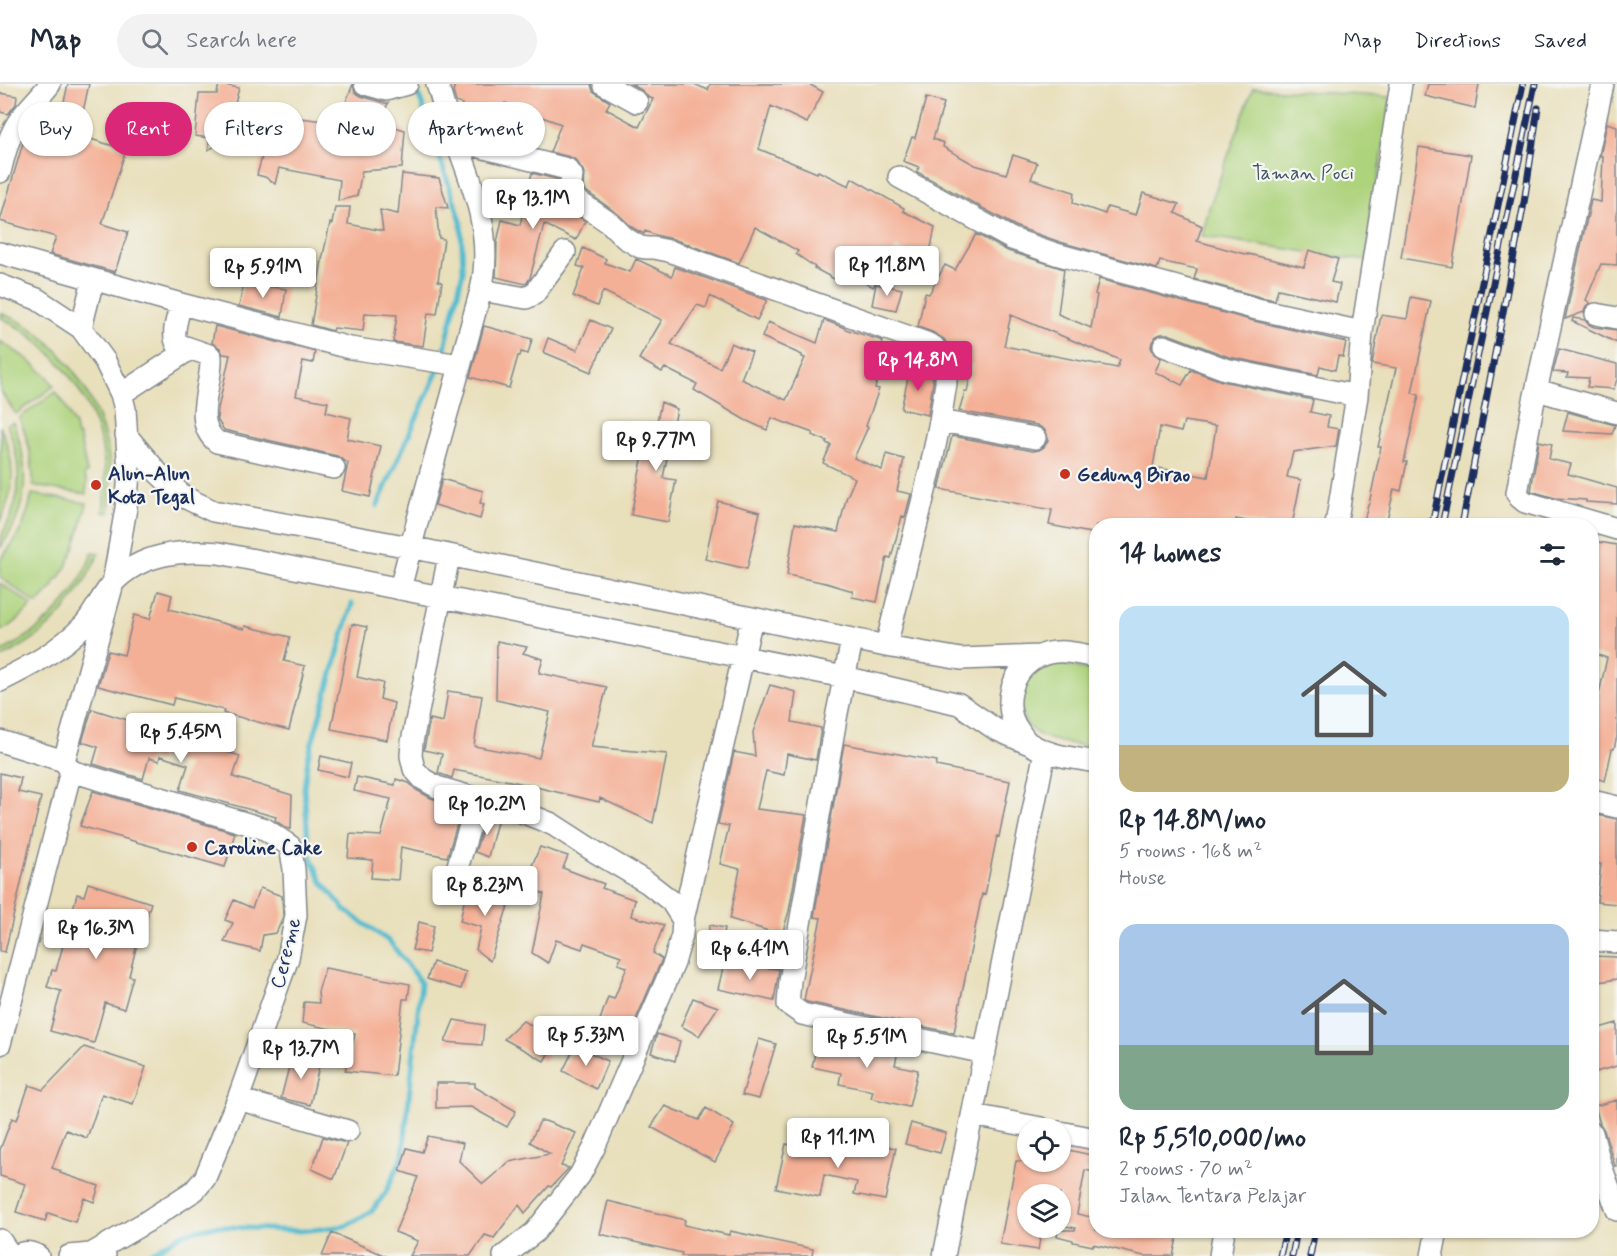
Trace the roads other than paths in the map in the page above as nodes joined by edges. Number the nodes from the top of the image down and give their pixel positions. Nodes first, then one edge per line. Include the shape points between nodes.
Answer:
1 (50, 84) edge
2 (365, 84) edge
3 (407, 84) edge
4 (437, 84) edge
5 (604, 84) edge
6 (1401, 84) edge
7 (1603, 84) edge
8 (443, 102) edge
9 (637, 102) dead end
10 (462, 156) edge
11 (516, 156) edge
12 (0, 172) edge
13 (898, 177) dead end
14 (565, 252) dead end
15 (0, 253) edge
16 (93, 280) junction
17 (0, 285) edge
18 (481, 290) junction
19 (181, 304) junction
20 (81, 328) junction
21 (1362, 332) junction
22 (1164, 346) dead end
23 (190, 349) junction
24 (457, 364) junction
25 (1537, 390) junction
26 (121, 394) junction
27 (1357, 396) junction
28 (1617, 413) edge
29 (940, 421) junction
30 (126, 435) junction
31 (1035, 438) dead end
32 (334, 468) dead end
33 (1337, 518) edge
34 (1579, 518) edge
35 (1599, 524) edge
36 (1617, 529) edge
37 (410, 547) junction
38 (449, 556) junction
39 (113, 584) junction
40 (400, 589) junction
41 (440, 597) junction
42 (752, 618) junction
43 (852, 640) junction
44 (886, 646) junction
45 (1039, 656) junction
46 (1089, 656) edge
47 (744, 657) junction
48 (844, 677) junction
49 (0, 681) edge
50 (0, 741) edge
51 (1036, 747) junction
52 (1089, 760) edge
53 (68, 766) junction
54 (478, 799) junction
55 (1599, 803) edge
56 (1617, 807) edge
57 (453, 882) dead end
58 (683, 920) junction
59 (1599, 941) edge
60 (1617, 942) edge
61 (0, 1044) edge
62 (985, 1053) junction
63 (238, 1099) junction
64 (973, 1115) junction
65 (1017, 1123) edge
66 (348, 1131) dead end
67 (1071, 1134) edge
68 (1089, 1138) edge
69 (1599, 1171) edge
70 (1617, 1210) edge
71 (1223, 1238) edge
72 (1435, 1238) edge
73 (0, 1240) edge
74 (507, 1253) edge
75 (101, 1255) edge
76 (11, 1256) edge
77 (16, 1256) edge
78 (38, 1256) edge
79 (69, 1256) edge
80 (944, 1256) edge
81 (1220, 1256) edge
82 (1432, 1256) edge

1 - 12 street via 13,131
2 - 3 street via 386,90
4 - 8 street
5 - 9 street
6 - 21 street
7 - 25 street
10 - 18 street via 485,236
11 - 29 street via 567,169 572,175 572,197 640,247 669,251 934,347 946,374
13 - 21 street via 1012,239 1056,254 1257,309
14 - 18 street via 534,294 526,298
15 - 16 street
16 - 19 street
16 - 20 street
17 - 20 street via 37,299
18 - 24 street
19 - 23 street via 174,339
19 - 24 street via 350,348
20 - 26 street via 105,361
21 - 27 street
22 - 27 street via 1225,369
23 - 26 street
23 - 32 street via 211,357 204,414 209,434 217,442
24 - 37 street
25 - 28 street
25 - 34 street via 1517,495 1522,501
26 - 30 street
27 - 33 street
29 - 31 street
29 - 44 street
30 - 37 street via 184,497 213,511
30 - 39 street via 129,474
35 - 36 street
37 - 38 street
37 - 40 street
38 - 41 street
38 - 42 street
39 - 40 street via 137,564 193,551
39 - 49 street via 86,623 65,643
39 - 53 street
40 - 41 street
41 - 47 street
41 - 54 street via 411,756 414,769 423,779
42 - 43 street
42 - 47 street
43 - 44 street
43 - 48 street
44 - 45 street via 961,659
45 - 46 street via 1054,652
45 - 51 street via 1015,678 1010,694 1014,725
47 - 48 street
47 - 58 street
48 - 51 street via 959,704 995,729
48 - 62 street via 788,1004 802,1014
50 - 53 street
51 - 52 street
51 - 62 street
53 - 61 street
53 - 63 street, Cereme via 265,829 290,846 296,915 288,958
54 - 57 street
54 - 58 street via 552,824 648,883 671,901
55 - 56 street
58 - 74 street via 674,963 580,1175 535,1232
59 - 60 street
62 - 64 street
63 - 66 street
63 - 75 street, Cereme via 205,1178 195,1190
64 - 65 street
64 - 80 street
67 - 68 street
69 - 70 street
71 - 81 street
72 - 82 street
73 - 76 street
75 - 79 street
77 - 78 street via 25,1252

